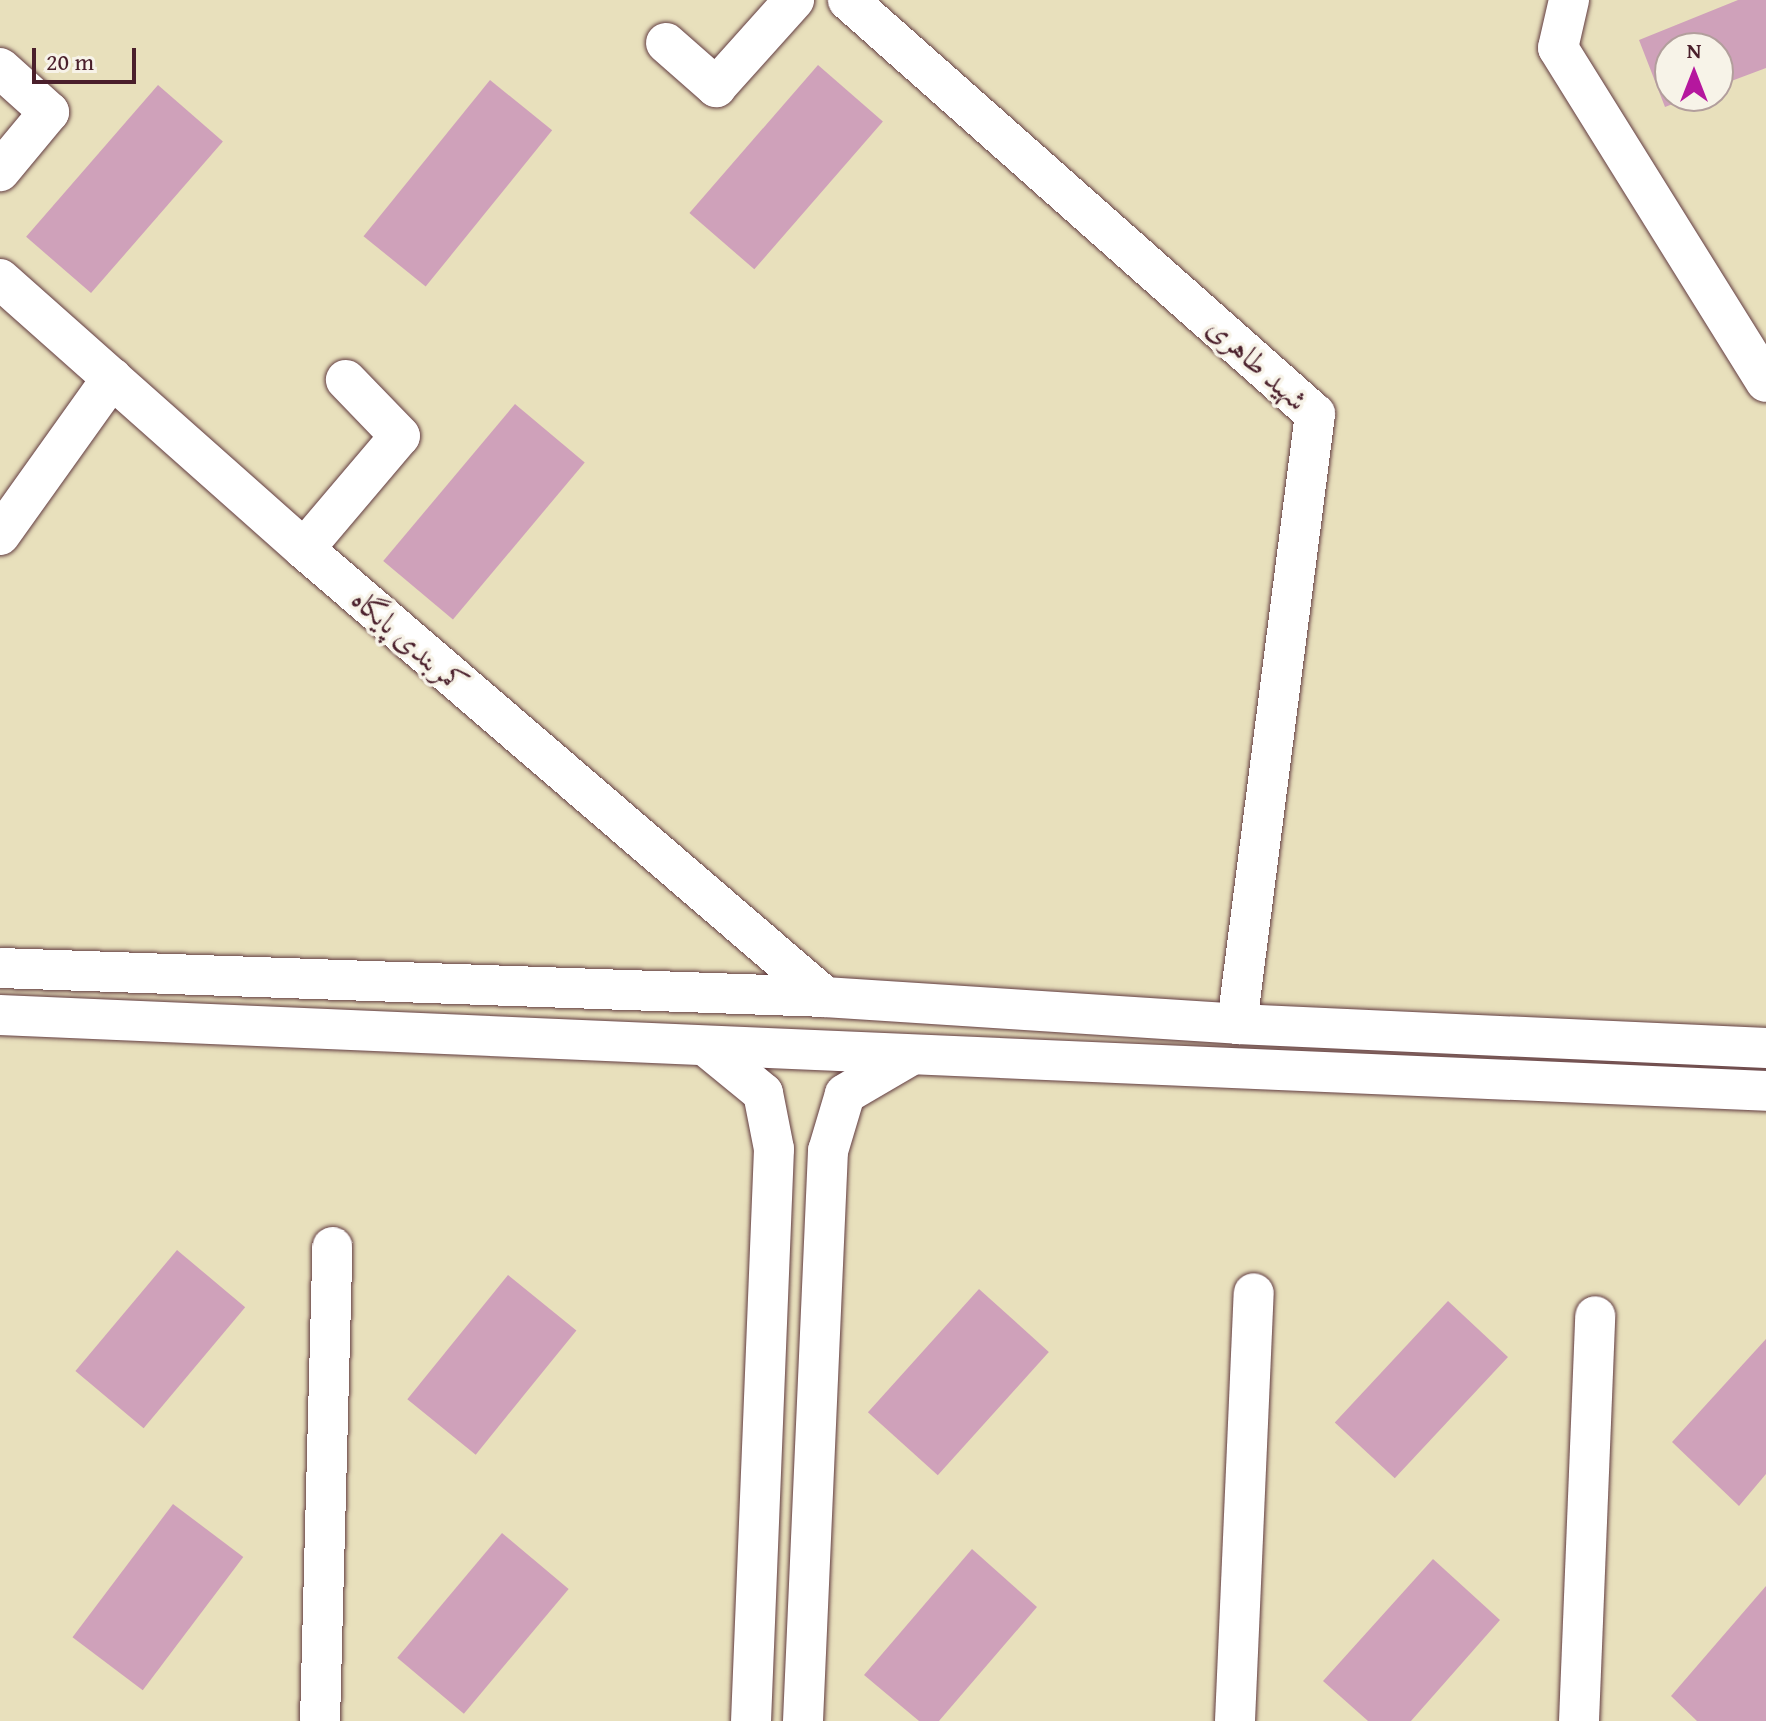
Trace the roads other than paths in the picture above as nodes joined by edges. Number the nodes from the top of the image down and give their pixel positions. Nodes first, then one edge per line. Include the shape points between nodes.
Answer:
1 (794, 0) edge
2 (848, 0) edge
3 (1569, 0) edge
4 (666, 43) dead end
5 (0, 68) edge
6 (0, 171) edge
7 (0, 279) edge
8 (112, 378) junction
9 (346, 380) dead end
10 (1766, 382) edge
11 (0, 535) edge
12 (304, 549) junction
13 (0, 968) edge
14 (237, 976) junction
15 (825, 997) junction
16 (0, 1015) edge
17 (236, 1024) junction
18 (1237, 1024) junction
19 (708, 1048) junction
20 (1766, 1048) edge
21 (910, 1056) junction
22 (1766, 1091) edge
23 (332, 1247) dead end
24 (1254, 1293) dead end
25 (1595, 1316) dead end
26 (320, 1721) edge
27 (751, 1721) edge
28 (803, 1721) edge
29 (1235, 1721) edge
30 (1579, 1721) edge

1 - 4 street via 716,87
2 - 18 street, شهید طاهری via 1315,414
3 - 10 street via 1558,48
5 - 6 street via 49,112
7 - 8 street, کمربندی پایگاه
8 - 11 street
8 - 12 street, کمربندی پایگاه
9 - 12 street via 400,436
12 - 15 street, کمربندی پایگاه
13 - 14 street
14 - 15 street
14 - 17 street
15 - 18 street
16 - 17 street
17 - 19 street
18 - 20 street
19 - 21 street
19 - 27 street via 763,1093 774,1149
21 - 22 street
21 - 28 street via 845,1094 828,1151
23 - 26 street
24 - 29 street
25 - 30 street

